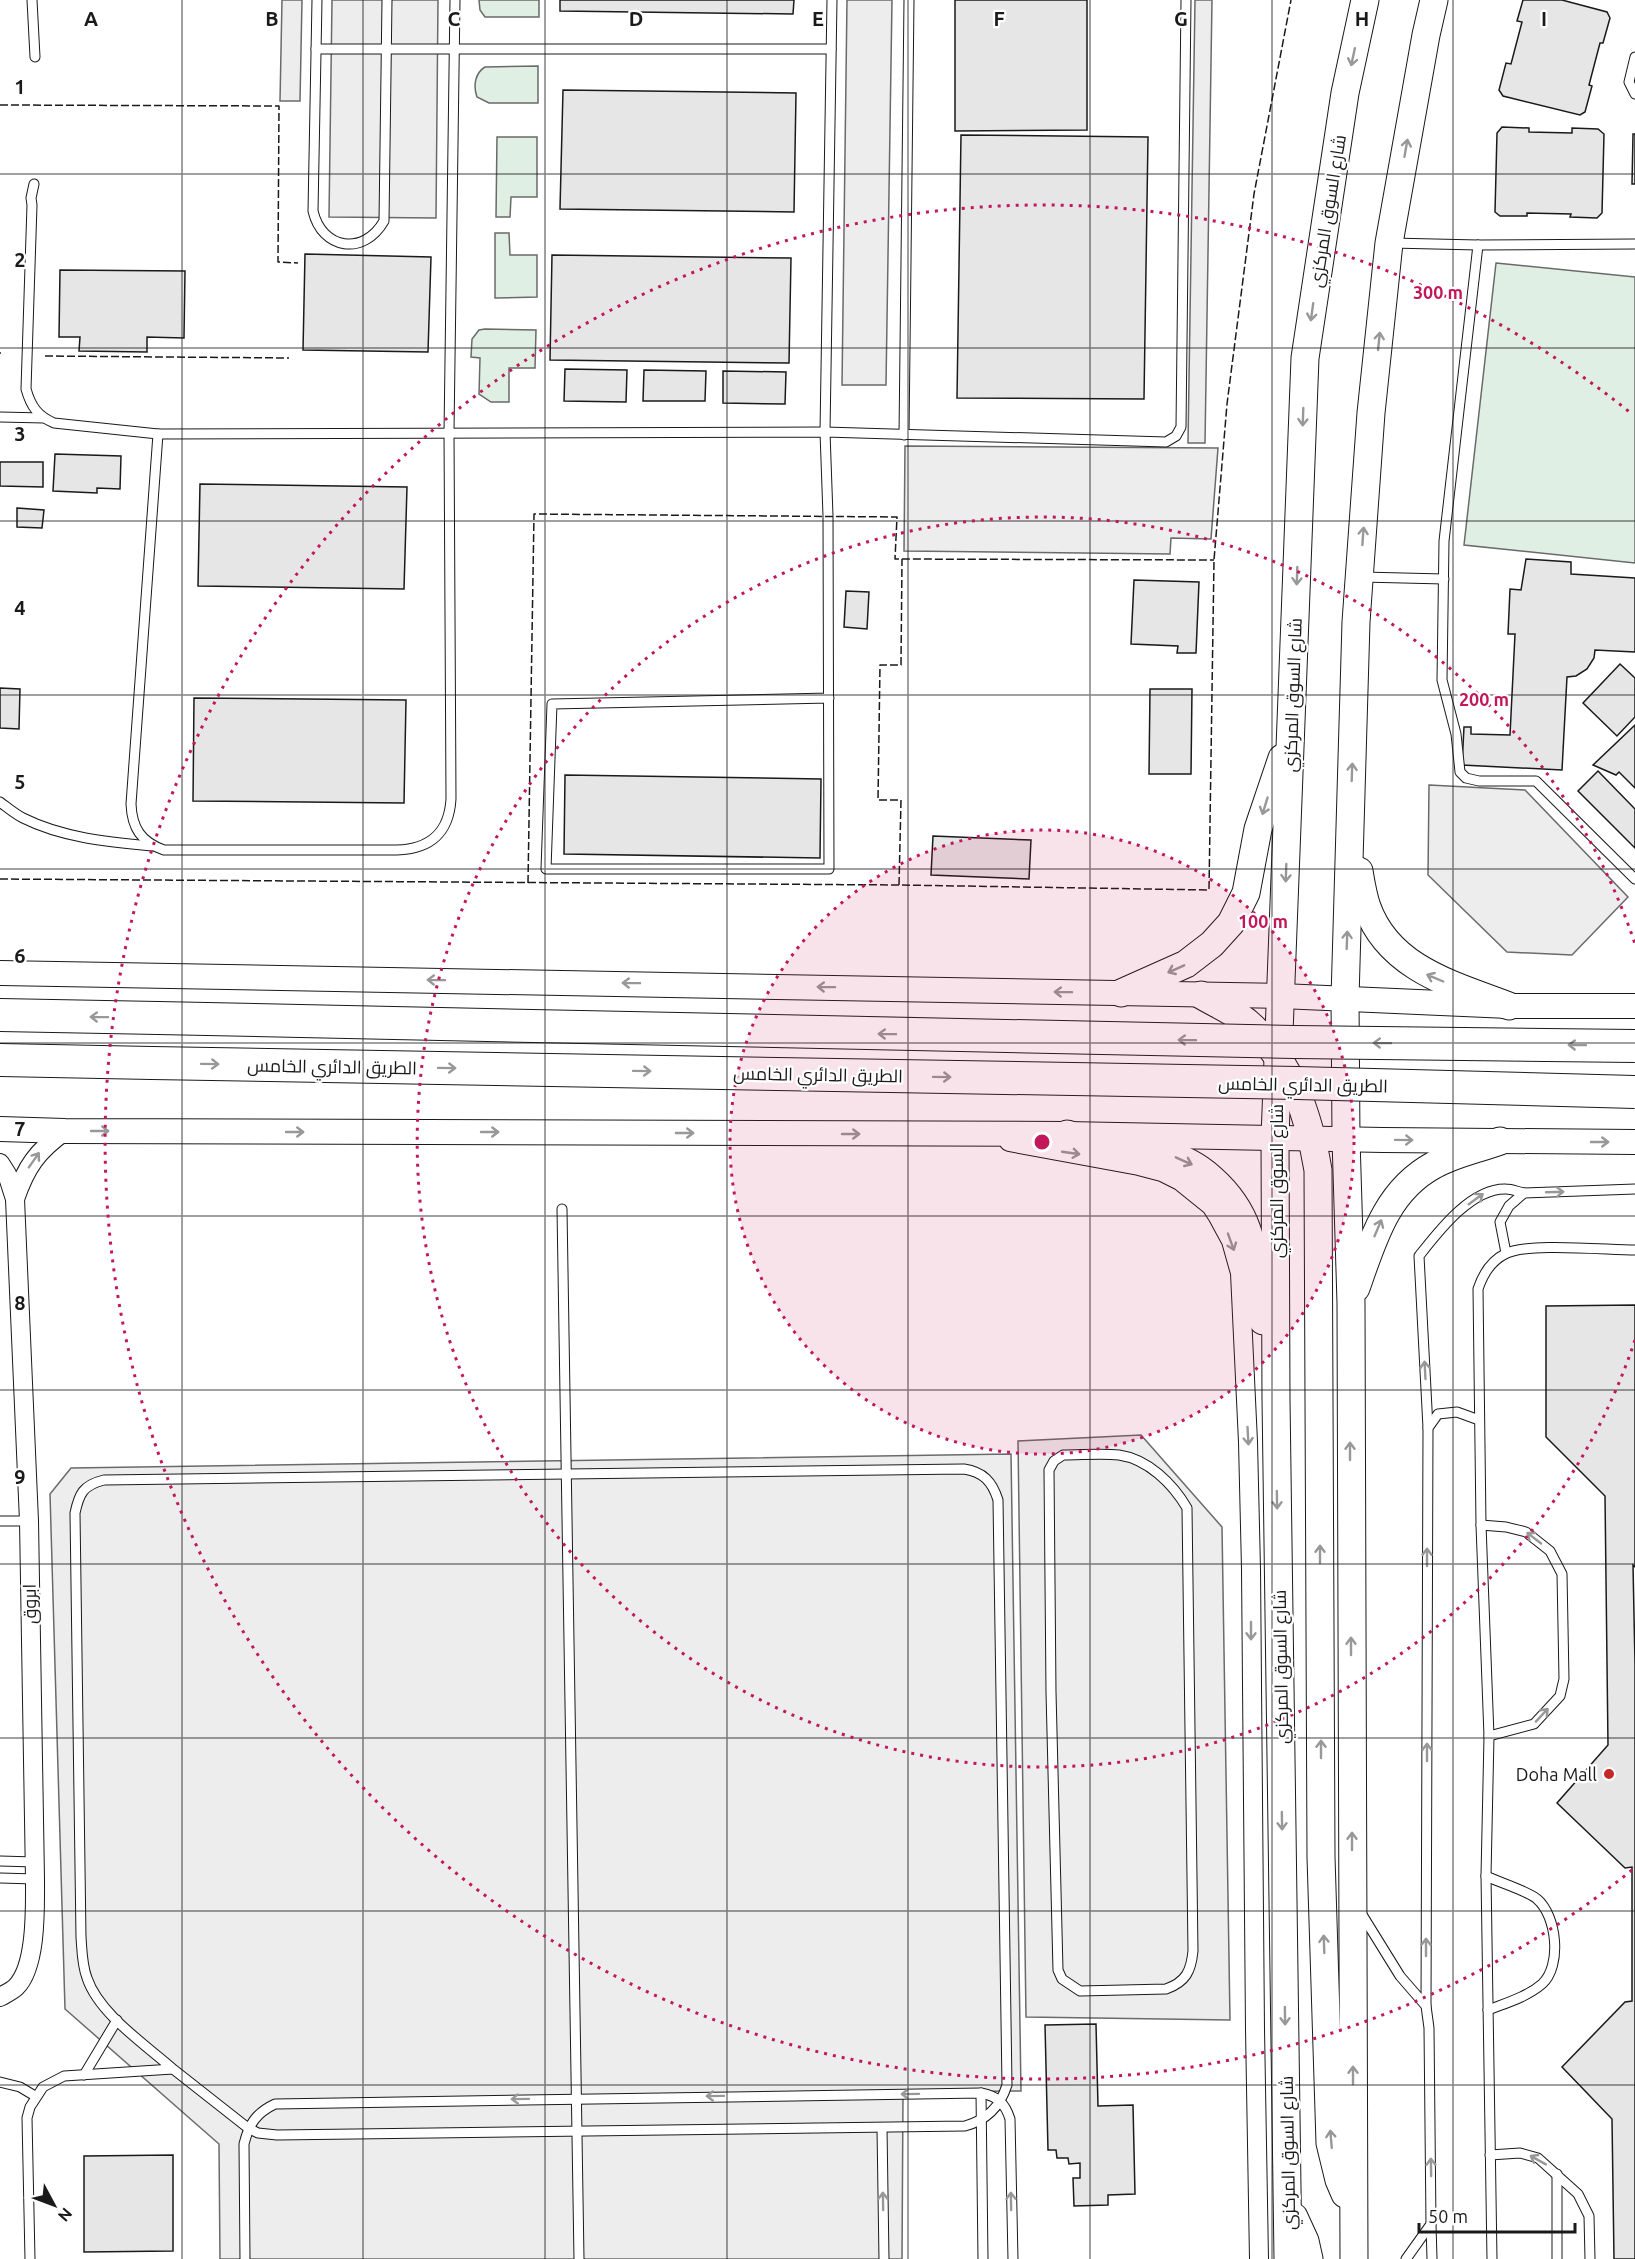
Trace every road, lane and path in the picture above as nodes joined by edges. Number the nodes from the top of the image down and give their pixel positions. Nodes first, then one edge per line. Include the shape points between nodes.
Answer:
1 (32, 0) edge
2 (317, 0) edge
3 (387, 0) edge
4 (455, 0) edge
5 (832, 0) edge
6 (909, 0) edge
7 (1186, 0) edge
8 (1365, 0) edge
9 (1434, 0) edge
10 (1440, 0) edge
11 (1426, 35) junction
12 (316, 49) junction
13 (387, 49) junction
14 (454, 49) junction
15 (831, 49) junction
16 (35, 57) dead end
17 (1635, 57) edge
18 (1635, 94) edge
19 (34, 184) dead end
20 (1389, 243) junction
21 (1635, 244) edge
22 (1478, 245) junction
23 (0, 417) edge
24 (44, 418) junction
25 (449, 432) junction
26 (825, 432) junction
27 (158, 434) junction
28 (904, 435) junction
29 (1360, 577) junction
30 (1443, 579) junction
31 (829, 698) junction
32 (1291, 731) junction
33 (0, 802) edge
34 (1350, 831) junction
35 (152, 846) junction
36 (1635, 879) edge
37 (0, 973) edge
38 (1121, 993) junction
39 (1201, 994) junction
40 (1281, 996) junction
41 (1345, 998) junction
42 (1509, 1006) junction
43 (1635, 1006) edge
44 (0, 1015) edge
45 (1635, 1046) edge
46 (1278, 1056) junction
47 (0, 1060) edge
48 (1635, 1092) edge
49 (0, 1129) edge
50 (65, 1131) junction
51 (972, 1134) junction
52 (1067, 1134) junction
53 (1275, 1137) junction
54 (1313, 1138) junction
55 (1346, 1139) junction
56 (1500, 1141) junction
57 (1635, 1142) edge
58 (0, 1163) edge
59 (1635, 1189) edge
60 (1524, 1193) junction
61 (15, 1199) junction
62 (562, 1209) dead end
63 (1635, 1250) edge
64 (1506, 1253) junction
65 (1351, 1303) junction
66 (1276, 1399) junction
67 (1479, 1420) junction
68 (1428, 1428) junction
69 (567, 1475) junction
70 (0, 1521) edge
71 (28, 1521) junction
72 (1480, 1525) junction
73 (1188, 1689) joint
74 (1489, 1736) junction
75 (0, 1862) edge
76 (35, 1871) junction
77 (1486, 1876) junction
78 (0, 1878) edge
79 (1352, 1899) junction
80 (0, 1996) edge
81 (1426, 2006) junction
82 (1488, 2010) junction
83 (117, 2020) junction
84 (173, 2069) junction
85 (84, 2075) junction
86 (0, 2082) edge
87 (981, 2093) junction
88 (35, 2096) junction
89 (577, 2098) junction
90 (1001, 2101) junction
91 (982, 2120) junction
92 (248, 2128) junction
93 (882, 2128) junction
94 (578, 2131) junction
95 (1490, 2155) junction
96 (1557, 2174) junction
97 (1288, 2202) junction
98 (1353, 2215) junction
99 (1431, 2224) junction
100 (30, 2259) edge
101 (245, 2259) edge
102 (579, 2259) edge
103 (884, 2259) edge
104 (983, 2259) edge
105 (1013, 2259) edge
106 (1259, 2259) edge
107 (1288, 2259) edge
108 (1309, 2259) edge
109 (1354, 2259) edge
110 (1406, 2259) edge
111 (1432, 2259) edge
112 (1492, 2259) edge
113 (1557, 2259) edge
114 (1590, 2259) edge

1 - 16 lane
2 - 12 lane
3 - 13 lane
4 - 14 lane
5 - 15 lane
6 - 28 lane
7 - 28 lane via 1179,432 1171,440 1161,442
8 -> 32 main road, شارع السوق المركزي via 1345,93 1305,358
9 - 11 main road
10 - 11 street
20 -> 11 main road
12 - 13 lane
12 - 13 lane via 314,211 326,235 350,244 374,236 384,221
13 - 14 lane
14 - 15 lane
14 - 25 lane
15 - 26 lane
17 - 18 lane via 1629,82
19 - 24 lane via 26,389 35,411
20 - 22 lane
29 -> 20 main road via 1371,413
21 - 22 lane
22 - 30 lane
23 - 24 lane
24 - 27 lane via 54,423
25 - 26 lane
25 - 27 lane
25 - 35 lane via 451,799 445,825 425,845 411,849 164,850
26 - 28 lane
26 - 31 lane
27 - 35 lane via 131,804 135,828
29 - 30 lane
34 -> 29 main road
30 - 36 lane via 1442,680 1456,734 1460,772 1479,781 1536,781
31 - 31 lane via 829,869 546,869 552,704
32 -> 38 main road via 1258,829 1246,893 1231,923 1212,945 1186,964
32 -> 40 main road, شارع السوق المركزي
33 - 35 lane via 23,818 50,828 100,841
41 -> 34 main road
42 -> 34 main road via 1429,976 1406,961 1383,938 1367,908
38 -> 37 street
38 - 39 street
39 - 40 street
39 - 46 main road via 1248,1023
40 - 41 street
40 - 46 main road, شارع السوق المركزي
41 - 42 street
41 - 55 main road
42 - 43 street
45 -> 44 highway, bridge
46 - 53 main road, شارع السوق المركزي
46 - 54 main road via 1300,1098
47 -> 48 highway, الطريق الدائري الخامس, bridge
49 - 50 street
50 -> 51 street
61 -> 50 street, ابروق via 35,1157
51 - 52 street
51 -> 106 street, شارع السوق المركزي via 1139,1166 1180,1181 1211,1206 1231,1241 1240,1273 1251,1559
52 - 53 street
52 -> 66 main road via 1095,1144 1166,1154 1187,1161 1236,1204 1250,1233
53 - 54 street
53 - 66 main road, شارع السوق المركزي
54 - 55 street
98 -> 54 main road via 1330,2143 1321,1845 1318,1170
55 -> 56 street
55 - 65 main road
56 -> 57 street
65 -> 56 main road via 1382,1219 1402,1189 1435,1164
58 - 61 street, ابروق
60 -> 59 lane
60 - 64 lane via 1509,1206 1500,1222
68 -> 60 lane via 1419,1256 1448,1220 1483,1194 1505,1189
61 - 71 street, ابروق
62 - 69 lane
63 - 64 lane via 1529,1248
64 - 67 lane via 1488,1268 1478,1290
79 -> 65 main road
66 -> 97 main road, شارع السوق المركزي
67 - 68 lane via 1457,1412 1438,1414
67 - 72 lane
81 -> 68 lane
69 - 83 lane via 104,1480 86,1486 78,1496 75,1514 81,1936 87,1980 94,1995
69 - 89 lane
69 - 90 lane via 964,1468 987,1478 994,1488 998,1500 1007,2034 1007,2085
70 - 71 lane
71 - 76 street, ابروق
72 - 74 lane
74 -> 72 lane via 1534,1724 1560,1696 1564,1679 1562,1574 1550,1551 1526,1532
73 - 73 lane via 1187,1508 1156,1472 1135,1459 1118,1455 1064,1455 1049,1470 1056,1958 1062,1979 1080,1991 1166,1989 1186,1977 1192,1965
74 - 77 lane
75 - 76 lane
76 - 78 lane
76 - 80 street, ابروق via 30,1961 16,1987
77 - 82 lane
77 - 82 lane via 1537,1899 1550,1917 1555,1938 1553,1965 1544,1982 1523,1996
79 - 81 lane via 1400,1976
98 -> 79 main road
99 -> 81 lane
82 - 95 lane
83 - 84 lane
83 - 85 lane
84 - 85 lane
84 - 92 lane
85 - 88 lane via 53,2080
86 - 88 lane
87 -> 89 lane
87 - 90 lane
87 - 91 lane
88 - 100 lane via 27,2118
89 -> 92 lane via 275,2104 257,2115
89 - 94 lane
90 - 91 lane
105 -> 90 lane via 1010,2118
91 - 93 lane via 964,2126
91 - 104 lane
92 - 94 lane via 277,2135
92 - 101 lane via 244,2144
93 - 94 lane
103 -> 93 lane
94 - 102 lane
96 -> 95 lane via 1529,2155
95 - 112 lane
96 - 113 lane
96 - 114 lane via 1587,2208
97 - 107 main road, شارع السوق المركزي
97 - 108 main road
98 - 109 main road
99 - 110 lane
99 - 111 lane

